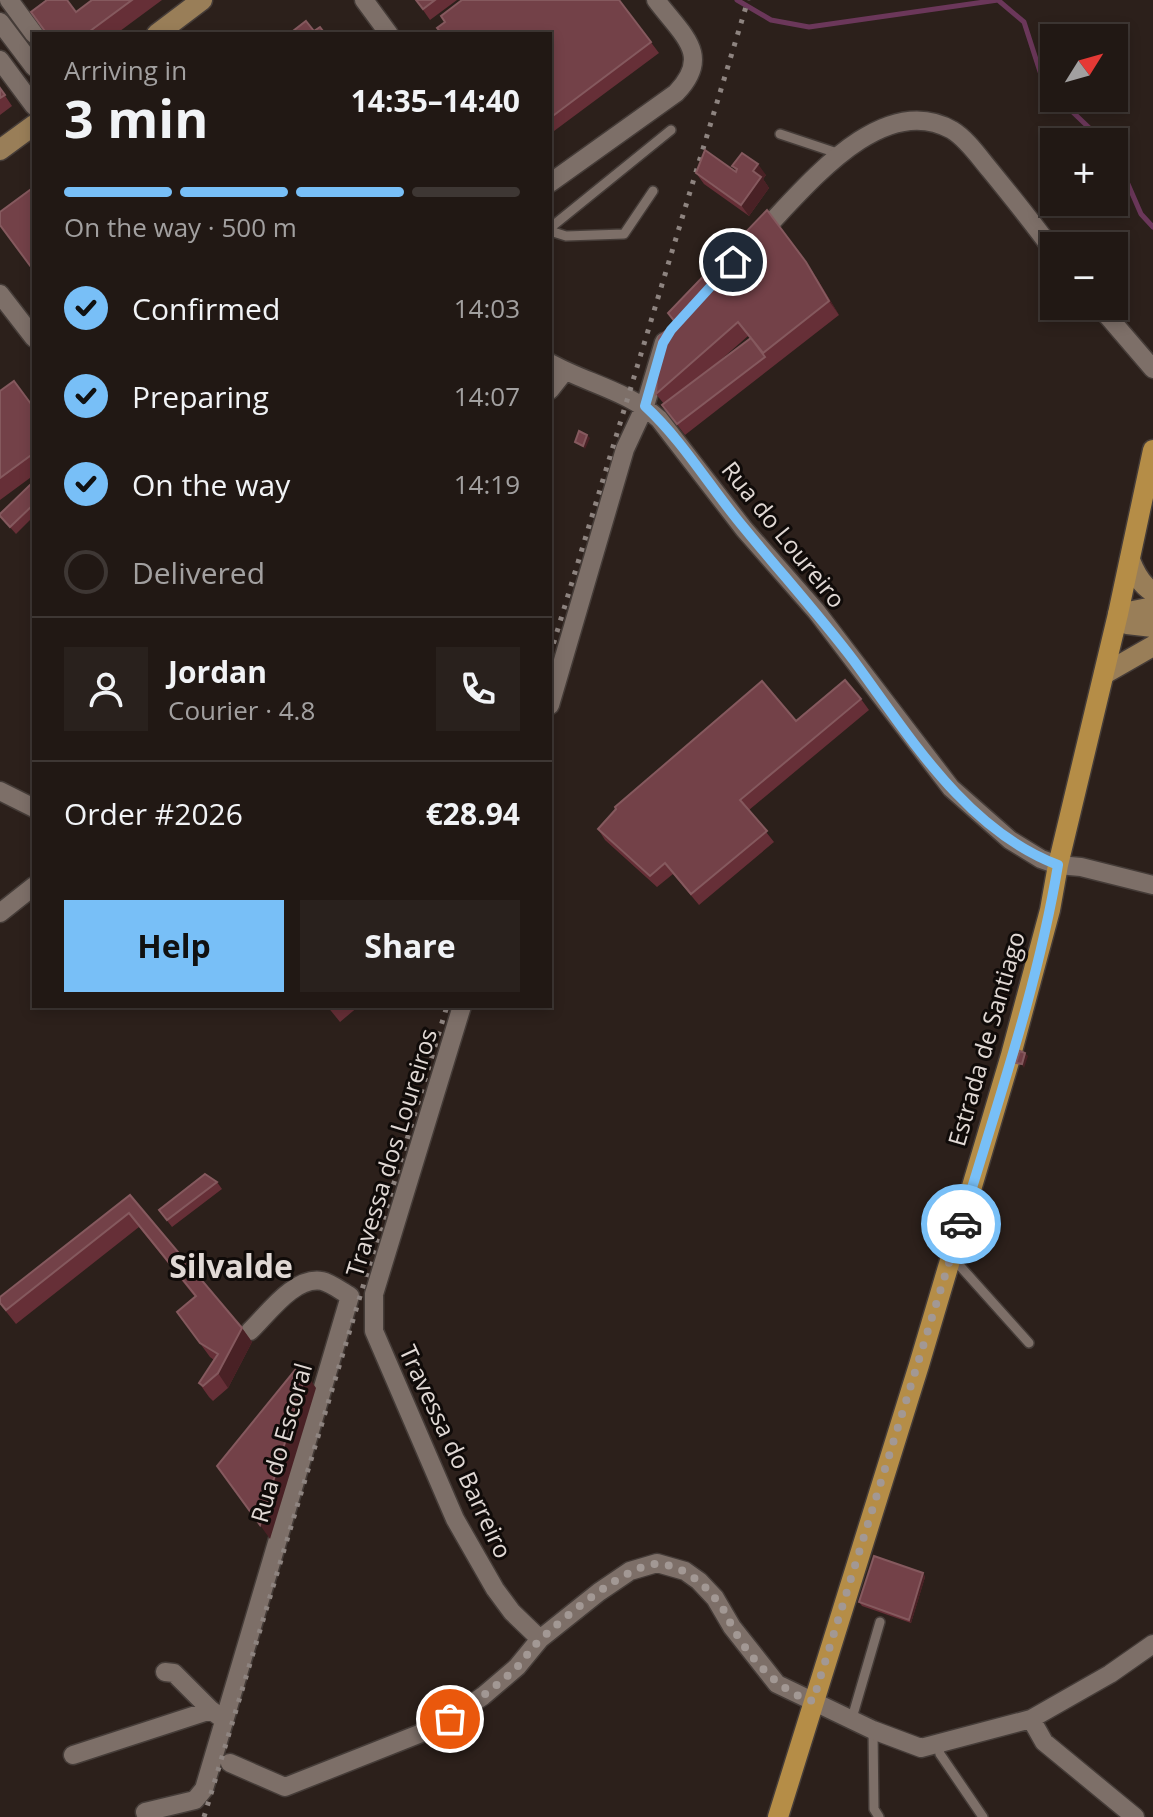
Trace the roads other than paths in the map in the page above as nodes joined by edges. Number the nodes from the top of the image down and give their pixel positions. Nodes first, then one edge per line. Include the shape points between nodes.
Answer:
1 (9, 0) edge
2 (202, 0) edge
3 (364, 0) edge
4 (656, 0) edge
5 (0, 22) edge
6 (33, 32) edge
7 (160, 32) edge
8 (388, 32) edge
9 (0, 60) edge
10 (32, 64) edge
11 (32, 103) edge
12 (32, 126) edge
13 (671, 130) dead end
14 (780, 134) dead end
15 (0, 150) edge
16 (840, 154) junction
17 (552, 182) edge
18 (653, 191) dead end
19 (552, 227) edge
20 (552, 230) edge
21 (1040, 233) edge
22 (747, 247) edge
23 (0, 294) edge
24 (1111, 320) edge
25 (671, 330) edge
26 (32, 335) edge
27 (557, 367) edge
28 (1153, 369) edge
29 (645, 406) junction
30 (1153, 450) edge
31 (1130, 560) junction
32 (1153, 592) edge
33 (1153, 607) edge
34 (1118, 614) junction
35 (1153, 627) edge
36 (1153, 646) edge
37 (1104, 674) junction
38 (552, 698) edge
39 (0, 791) edge
40 (32, 807) edge
41 (1058, 865) junction
42 (1153, 885) edge
43 (32, 888) edge
44 (0, 913) edge
45 (461, 1008) edge
46 (951, 1256) junction
47 (372, 1314) joint
48 (250, 1331) dead end
49 (1029, 1343) dead end
50 (880, 1622) dead end
51 (540, 1639) junction
52 (1153, 1644) edge
53 (165, 1672) dead end
54 (813, 1701) junction
55 (218, 1715) junction
56 (852, 1718) junction
57 (1031, 1719) junction
58 (873, 1730) junction
59 (938, 1744) junction
60 (73, 1755) dead end
61 (230, 1763) dead end
62 (147, 1817) edge
63 (778, 1817) edge
64 (879, 1817) edge
65 (983, 1817) edge
66 (1135, 1817) edge

1 - 6 street
2 - 7 main road
3 - 8 street
4 - 17 street via 691,47 695,62 689,80
5 - 10 street
9 - 11 street
12 - 15 main road
13 - 19 lane
14 - 16 lane
16 - 21 street via 892,124 929,121 954,131
16 - 22 street
18 - 20 lane via 624,234 566,236
23 - 26 street
24 - 28 street
25 - 29 street
27 - 29 street, Rua do Loureiro
29 - 38 street via 625,449
29 - 41 street, Rua do Loureiro via 816,611 951,788 1010,840
30 - 31 main road, Estrada de Santiago
31 - 32 main road
31 - 34 main road, Estrada de Santiago
33 - 34 main road
34 - 35 main road via 1127,624
34 - 37 main road, Estrada de Santiago
36 - 37 main road
37 - 41 main road, Estrada de Santiago
39 - 40 street
41 - 42 street, Rua do Loureiro
41 - 46 main road, Estrada de Santiago via 1015,1041
43 - 44 street
45 - 47 street, Travessa dos Loureiros via 383,1260
46 - 49 lane
46 - 54 main road, Estrada de Santiago
47 - 51 street, Travessa do Barreiro via 381,1352 455,1519 495,1589
48 - 55 street, Rua do Escoral via 294,1288 310,1281 324,1281 350,1296
50 - 56 lane
51 - 54 street via 630,1571 668,1565 692,1576 715,1598 777,1684
51 - 61 street via 517,1667 450,1719 296,1784 276,1785
52 - 57 street
53 - 55 street via 174,1673
54 - 56 street
54 - 63 main road, Estrada de Santiago
55 - 60 street
55 - 62 street, Rua do Escoral via 204,1789 195,1800 145,1812
56 - 58 street
57 - 59 street
57 - 66 street via 1044,1742
58 - 59 street via 921,1748
58 - 64 lane via 874,1809
59 - 65 lane

